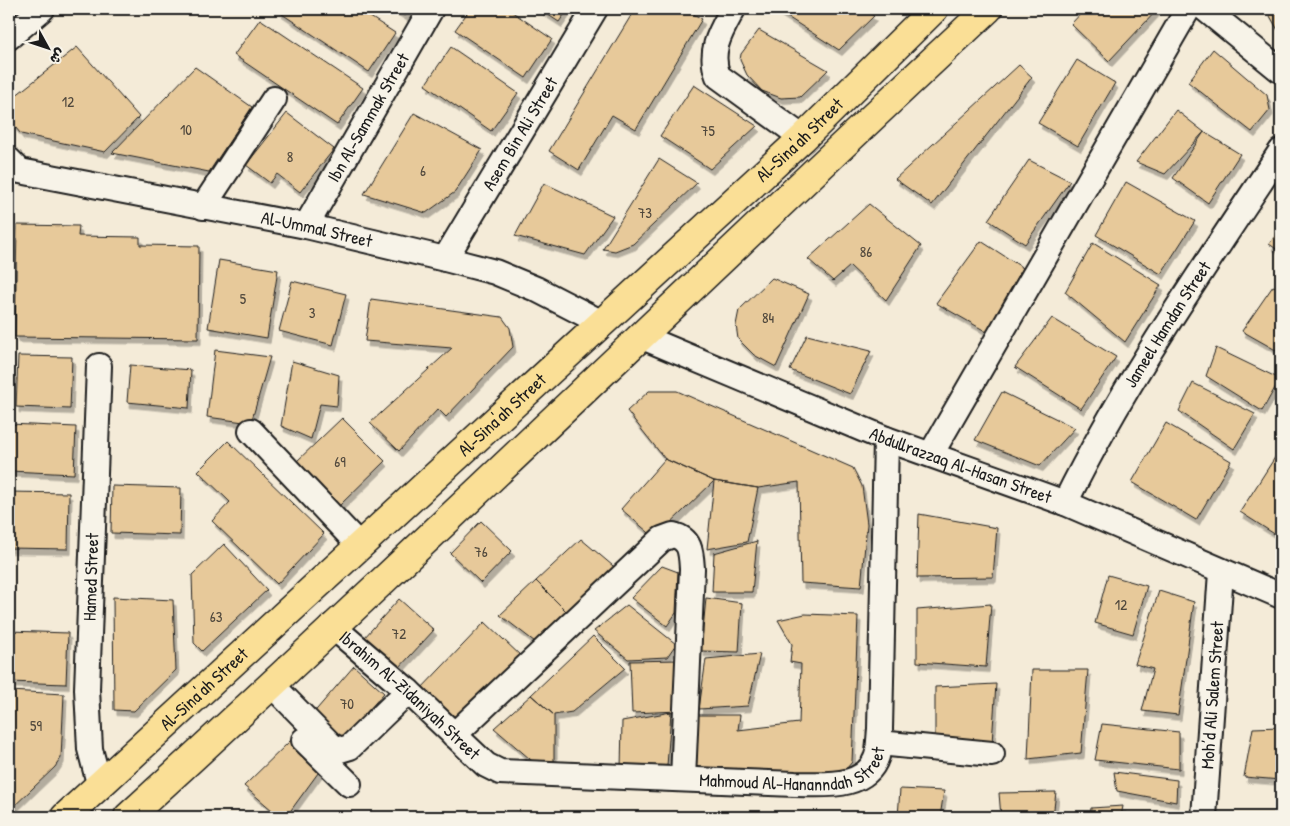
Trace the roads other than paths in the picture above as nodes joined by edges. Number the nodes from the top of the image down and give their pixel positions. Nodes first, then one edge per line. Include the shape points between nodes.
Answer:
1 (42, 9) edge
2 (431, 9) edge
3 (595, 9) edge
4 (732, 9) edge
5 (934, 9) edge
6 (988, 9) edge
7 (1188, 9) edge
8 (1205, 9) edge
9 (9, 37) edge
10 (1281, 71) edge
11 (274, 99) dead end
12 (803, 138) junction
13 (1281, 151) edge
14 (12, 170) edge
15 (203, 207) junction
16 (306, 226) junction
17 (445, 259) junction
18 (602, 323) junction
19 (640, 336) junction
20 (99, 366) dead end
21 (251, 431) dead end
22 (886, 439) junction
23 (931, 454) junction
24 (1065, 503) junction
25 (360, 546) junction
26 (1221, 572) junction
27 (1281, 596) edge
28 (332, 626) junction
29 (408, 690) junction
30 (266, 691) junction
31 (454, 735) junction
32 (879, 744) junction
33 (992, 754) dead end
34 (486, 765) joint
35 (683, 779) junction
36 (348, 784) dead end
37 (100, 786) junction
38 (65, 817) edge
39 (128, 817) edge
40 (1204, 817) edge

1 - 9 street
2 - 16 street, Ibn Al-Sammak Street
3 - 17 street, Asem Bin Ali Street
4 - 12 street via 714,52 713,64 718,76
5 - 12 main road, Al-Sina'ah Street
6 - 19 main road, Al-Sina'ah Street
7 - 23 street
8 - 10 street
11 - 15 street
12 - 18 main road, Al-Sina'ah Street
13 - 24 street, Jameel Hamdan Street via 1137,372 1095,442
14 - 15 street, Al-Ummal Street
15 - 16 street, Al-Ummal Street
16 - 17 street, Al-Ummal Street
17 - 18 street, Al-Ummal Street via 495,272
18 - 25 main road, Al-Sina'ah Street
19 - 22 street, Abdullrazzaq Al-Hasan Street
19 - 28 main road, Al-Sina'ah Street
20 - 37 street, Hamed Street via 87,698 90,750
21 - 25 street
22 - 23 street, Abdullrazzaq Al-Hasan Street
22 - 32 street, Mahmoud Al-Hananndah Street
23 - 24 street, Abdullrazzaq Al-Hasan Street
24 - 26 street, Abdullrazzaq Al-Hasan Street
25 - 37 main road, Al-Sina'ah Street
26 - 27 street, Abdullrazzaq Al-Hasan Street
26 - 40 street, Moh’d Ali Salem Street
28 - 29 street, Ibrahim Al-Zidaniyah Street
28 - 30 main road, Al-Sina'ah Street
29 - 30 street via 350,747 340,750
29 - 31 street, Ibrahim Al-Zidaniyah Street
30 - 36 street
30 - 39 main road, Al-Sina'ah Street
31 - 34 street, Ibrahim Al-Zidaniyah Street
31 - 35 street via 662,539 672,535 686,542 692,569
32 - 33 street
32 - 35 street, Mahmoud Al-Hananndah Street via 876,757 866,773 840,783
34 - 35 street, Mahmoud Al-Hananndah Street via 506,773
37 - 38 main road, Al-Sina'ah Street

